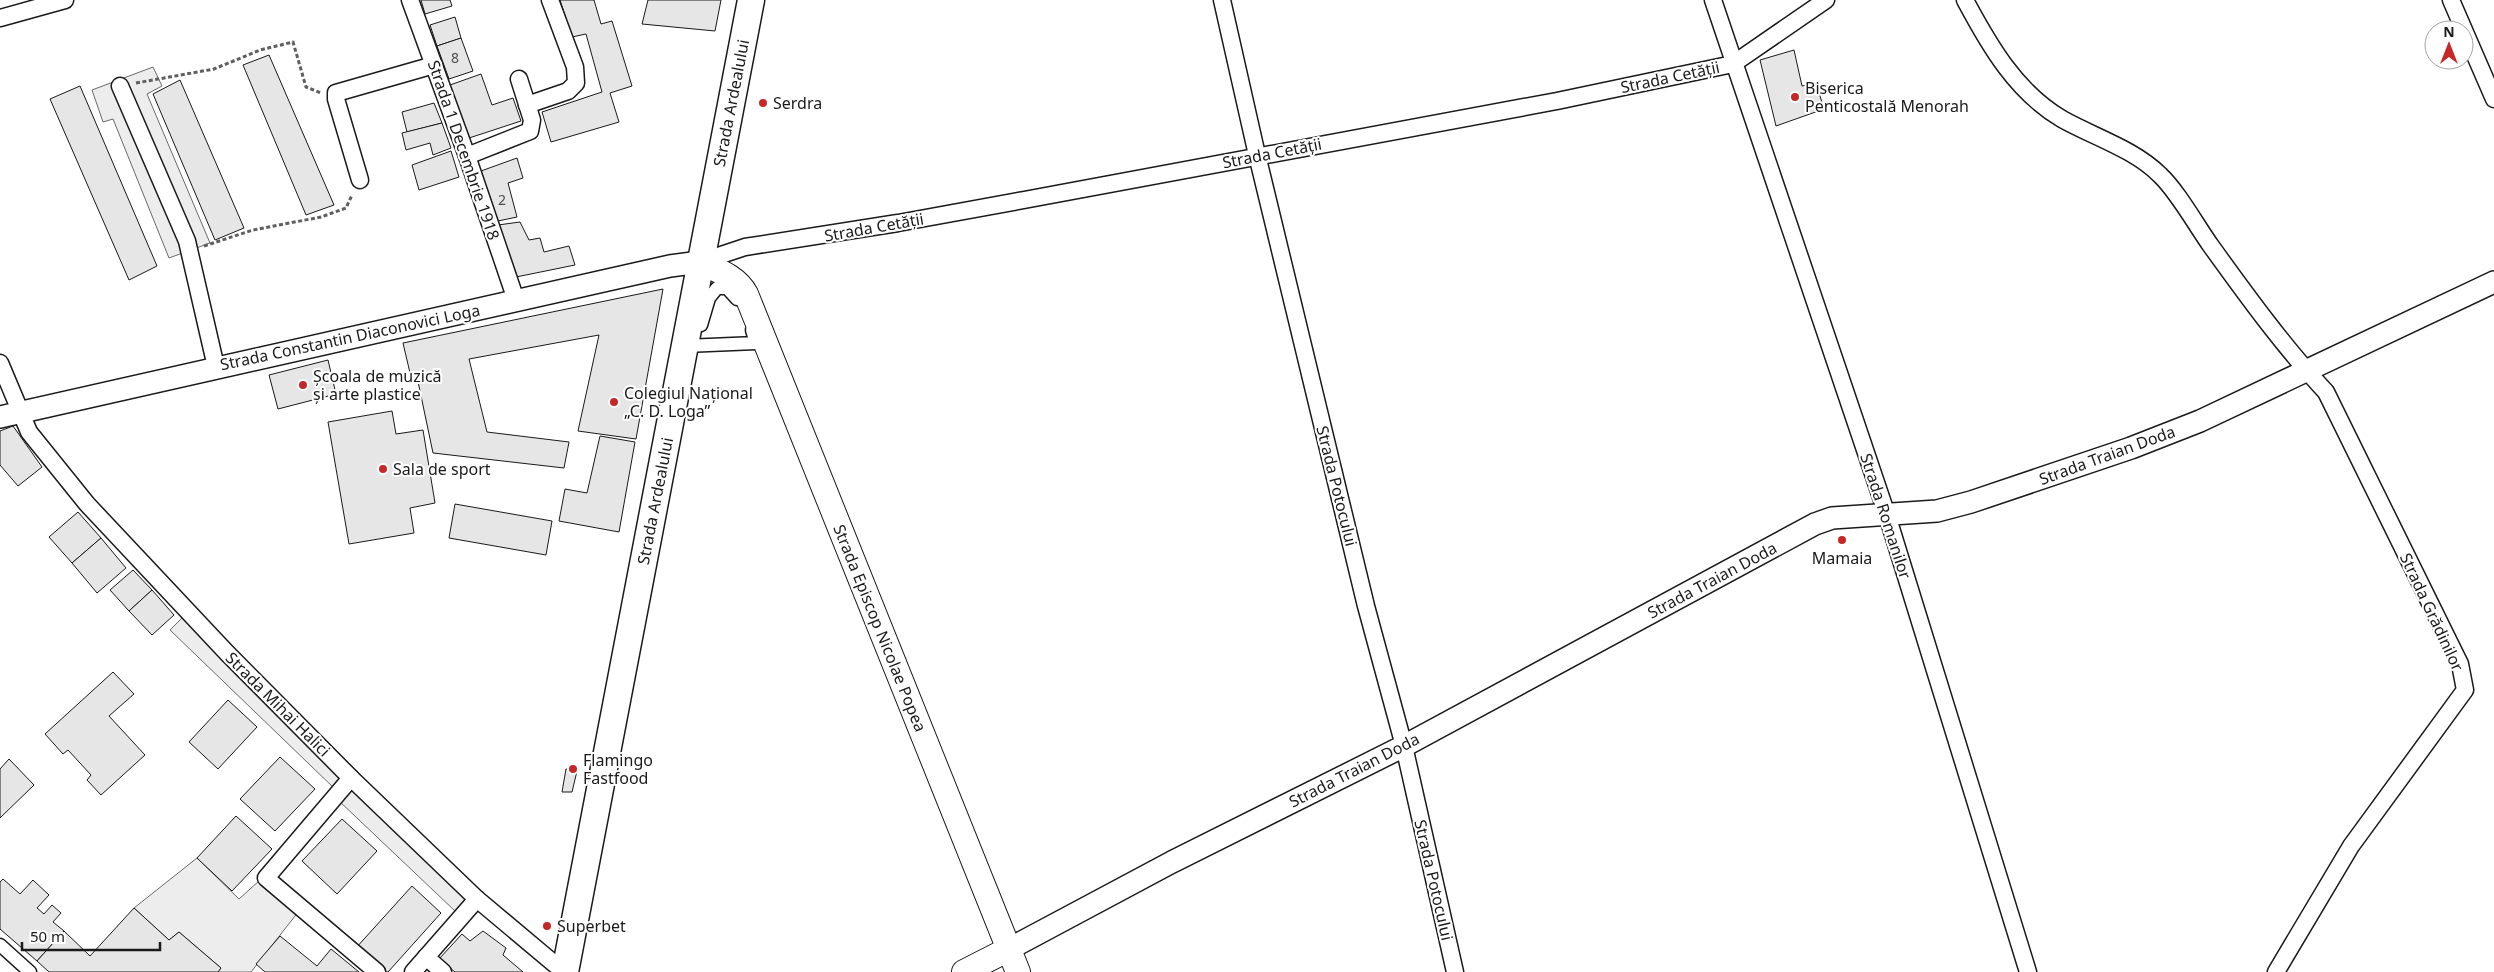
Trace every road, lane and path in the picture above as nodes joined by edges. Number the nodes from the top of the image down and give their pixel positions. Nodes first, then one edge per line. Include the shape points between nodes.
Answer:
1 (65, 0) edge
2 (410, 0) edge
3 (550, 0) edge
4 (751, 0) edge
5 (1222, 0) edge
6 (1713, 0) edge
7 (1826, 0) edge
8 (1964, 0) edge
9 (2451, 0) edge
10 (0, 18) edge
11 (1733, 64) junction
12 (434, 65) junction
13 (519, 79) dead end
14 (120, 86) joint
15 (336, 99) junction
16 (2494, 99) edge
17 (527, 104) junction
18 (1257, 155) junction
19 (467, 156) junction
20 (360, 180) joint
21 (189, 251) junction
22 (700, 262) junction
23 (2494, 282) edge
24 (516, 300) junction
25 (760, 342) junction
26 (690, 346) junction
27 (0, 363) edge
28 (216, 367) junction
29 (2305, 370) junction
30 (10, 414) edge
31 (1887, 515) junction
32 (1404, 746) junction
33 (352, 778) junction
34 (477, 899) junction
35 (0, 945) edge
36 (1009, 948) junction
37 (426, 957) junction
38 (30, 972) edge
39 (377, 972) edge
40 (413, 972) edge
41 (443, 972) edge
42 (565, 972) edge
43 (964, 972) edge
44 (1018, 972) edge
45 (1455, 972) edge
46 (2028, 972) edge
47 (2276, 972) edge

1 - 10 street
2 - 12 street, Strada 1 Decembrie 1918
3 - 17 street via 575,67 576,83 568,91
4 - 22 main road, Strada Ardealului
5 - 18 street, Strada Potocului
6 - 11 street, Strada Romanilor
7 - 11 street, Strada Cetății
8 - 29 street, Strada Grădinilor via 2018,83 2038,103 2143,160 2162,176 2223,263
9 - 16 street
11 - 18 street, Strada Cetății via 1557,101
11 - 31 street, Strada Romanilor via 1745,90
12 - 15 street via 341,90 336,93
12 - 19 street, Strada 1 Decembrie 1918
13 - 17 street
14 - 15 path via 214,69 260,50 293,42 306,87
14 - 21 street
15 - 20 street
17 - 19 street via 532,120 530,131
18 - 22 street, Strada Cetății via 898,223 746,247
18 - 32 street, Strada Potocului via 1366,606
19 - 24 street, Strada 1 Decembrie 1918
20 - 21 path via 346,208 321,217 253,230
21 - 28 street
22 - 24 street, Strada Constantin Diaconovici Loga
22 - 25 main road, Strada Episcop Nicolae Popea via 741,285
22 - 26 main road, Strada Ardealului
23 - 29 street, Strada Traian Doda
24 - 28 street, Strada Constantin Diaconovici Loga
25 - 26 street
25 - 26 street via 735,296 727,288 717,288 709,298
25 - 36 main road, Strada Episcop Nicolae Popea
26 - 42 main road, Strada Ardealului
27 - 30 street, Strada Mihai Halici
28 - 30 street, Strada Constantin Diaconovici Loga
29 - 31 street, Strada Traian Doda via 2200,421 2131,448 1971,502 1937,511
29 - 47 street, Strada Grădinilor via 2326,392 2460,664 2465,690 2351,846
30 - 33 street, Strada Mihai Halici via 29,432 87,504 227,653
31 - 32 street, Strada Traian Doda via 1832,518 1815,524
31 - 46 street, Strada Romanilor
32 - 36 street, Strada Traian Doda
32 - 45 street, Strada Potocului
33 - 34 street, Strada Mihai Halici
33 - 39 street via 266,878
34 - 37 street
34 - 42 street, Strada Mihai Halici
35 - 38 street
36 - 43 main road, Strada Traian Doda
36 - 44 main road, Strada Episcop Nicolae Popea
37 - 40 street
37 - 41 street

